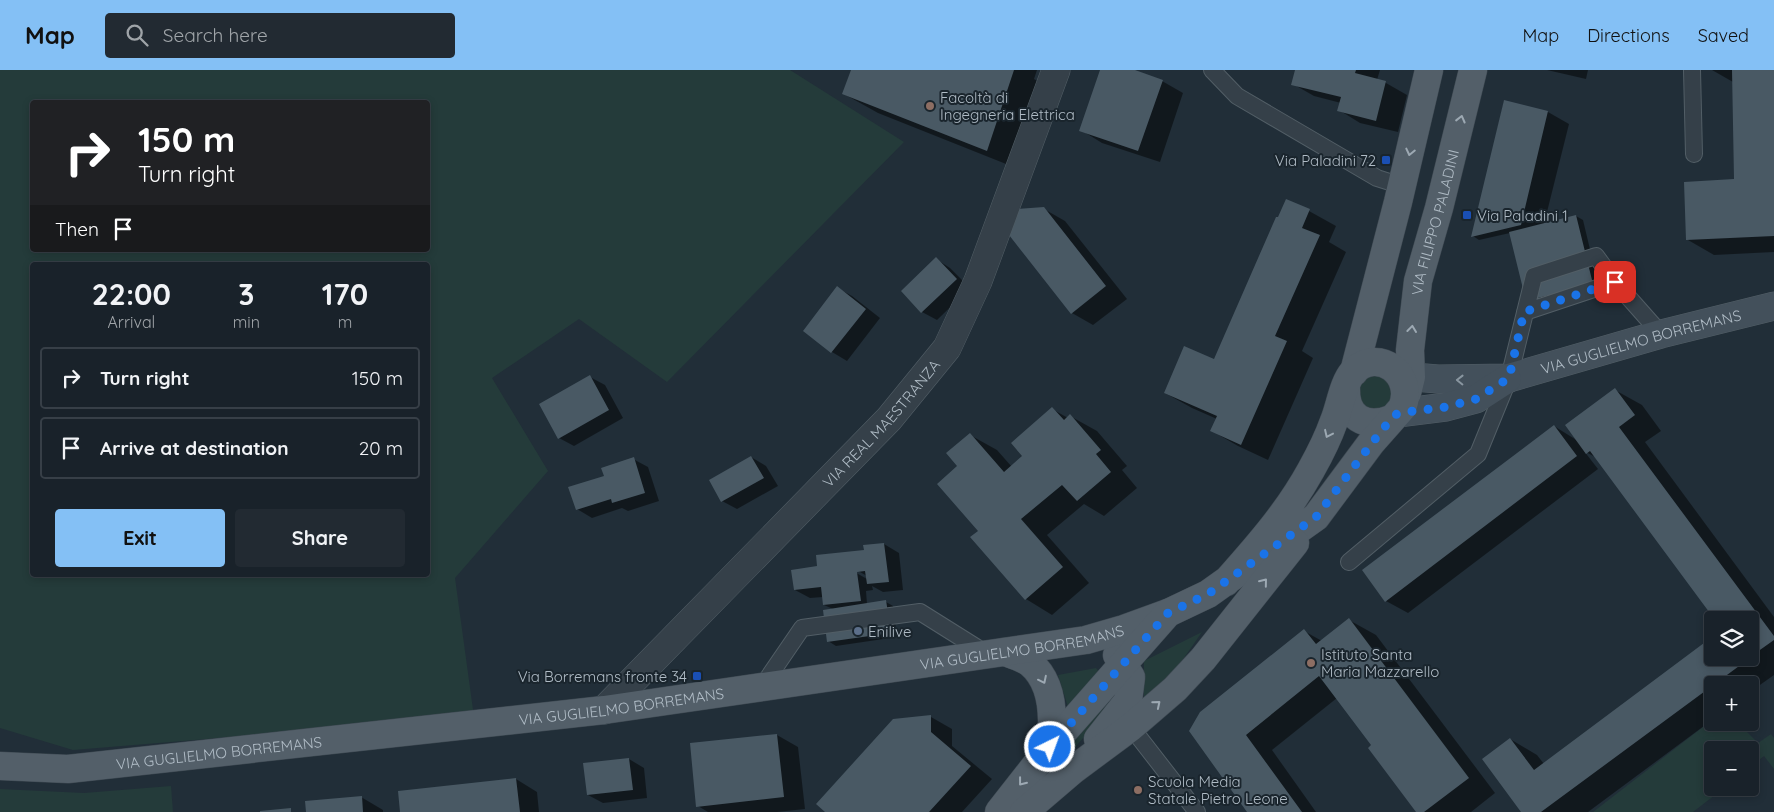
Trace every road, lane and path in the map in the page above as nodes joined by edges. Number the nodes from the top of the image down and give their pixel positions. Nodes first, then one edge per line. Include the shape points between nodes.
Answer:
1 (1056, 70) edge
2 (1212, 70) edge
3 (1429, 70) edge
4 (1472, 70) edge
5 (1692, 70) edge
6 (1694, 154) dead end
7 (1402, 186) junction
8 (1615, 282) junction
9 (1774, 306) edge
10 (1524, 312) junction
11 (1660, 334) junction
12 (1509, 378) junction
13 (1350, 380) junction
14 (1401, 397) junction
15 (1316, 517) junction
16 (1349, 562) dead end
17 (1226, 582) junction
18 (1168, 613) junction
19 (1086, 640) junction
20 (996, 653) junction
21 (1124, 664) junction
22 (761, 688) junction
23 (604, 710) junction
24 (1131, 727) junction
25 (1050, 747) junction
26 (0, 750) edge
27 (0, 766) edge
28 (68, 769) junction
29 (1073, 770) junction
30 (999, 812) edge
31 (1024, 812) edge
32 (1197, 812) edge

1 - 23 street, VIA REAL MAESTRANZA via 978,281 947,348 889,419
2 - 7 lane via 1237,96 1376,178
3 -> 7 main road
14 -> 4 main road, VIA FILIPPO PALADINI via 1418,281
5 - 6 lane
7 - 13 main road
8 - 10 lane
8 - 10 lane via 1596,256 1534,276
8 - 11 lane
9 - 11 main road, VIA GUGLIELMO BORREMANS
10 - 12 lane
11 - 12 main road, VIA GUGLIELMO BORREMANS
12 -> 14 main road via 1467,380
12 - 14 main road via 1476,399 1446,407
12 - 16 lane via 1478,454
13 - 14 main road via 1361,366 1388,365 1396,370
13 - 14 main road via 1345,398 1354,415 1363,421 1382,423
13 -> 17 main road via 1334,422 1306,478 1280,520
14 - 15 main road
15 - 17 main road
24 -> 15 main road via 1175,689 1203,659
17 - 18 main road, VIA GUGLIELMO BORREMANS
18 - 19 main road, VIA GUGLIELMO BORREMANS
18 - 21 main road
19 - 20 main road, VIA GUGLIELMO BORREMANS
19 - 21 main road via 1113,650
20 - 22 main road, VIA GUGLIELMO BORREMANS
20 - 22 lane via 920,612 802,628
20 -> 25 main road via 1029,662 1039,673 1051,701
21 - 25 main road
21 - 29 main road via 1131,677 1128,701
22 - 23 main road, VIA GUGLIELMO BORREMANS
23 - 28 main road, VIA GUGLIELMO BORREMANS
24 - 29 main road
24 - 32 lane
25 -> 30 main road
26 - 28 main road
27 - 28 main road
29 - 31 main road

